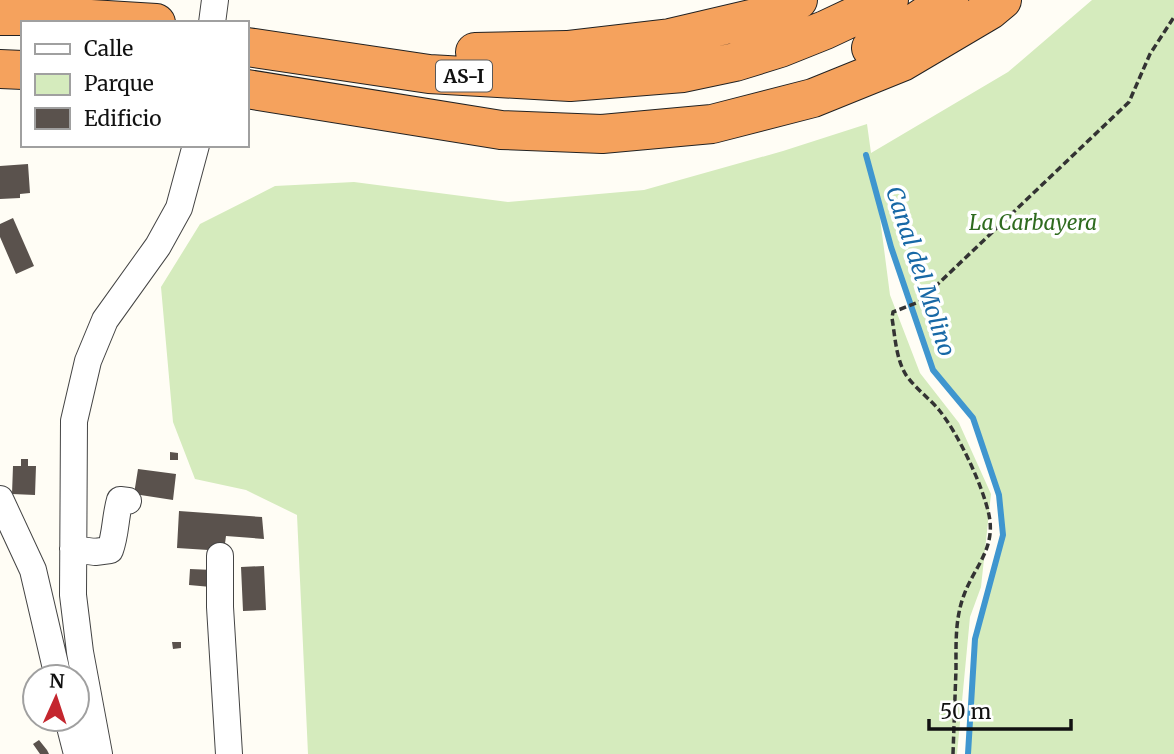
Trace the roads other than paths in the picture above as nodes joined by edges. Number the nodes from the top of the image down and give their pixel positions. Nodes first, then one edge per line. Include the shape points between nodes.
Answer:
1 (215, 0) edge
2 (798, 0) edge
3 (889, 0) edge
4 (949, 0) edge
5 (1002, 0) edge
6 (0, 16) edge
7 (123, 21) edge
8 (212, 21) edge
9 (0, 31) edge
10 (21, 31) edge
11 (248, 31) edge
12 (248, 47) edge
13 (0, 69) edge
14 (21, 70) edge
15 (248, 89) edge
16 (352, 105) junction
17 (195, 147) edge
18 (0, 499) edge
19 (128, 501) dead end
20 (73, 548) junction
21 (220, 556) dead end
22 (55, 663) edge
23 (72, 733) edge
24 (77, 754) edge
25 (99, 754) edge
26 (229, 754) edge

1 - 8 street
2 - 11 highway via 768,15 670,38 567,50 438,51
3 - 12 highway, AS-I via 825,30 735,62 683,73 570,82 429,74
4 - 16 highway, AS-I via 852,58 714,107 643,116 546,119
5 - 16 highway via 902,62 813,98 712,124 602,134 501,130
6 - 7 highway
9 - 10 highway
13 - 14 highway
15 - 16 highway, AS-I
17 - 20 street via 181,204 158,246 105,320 88,361 74,421
18 - 22 street via 33,570
19 - 20 street via 120,500 110,551
20 - 25 street via 80,652
21 - 26 street
23 - 24 street

